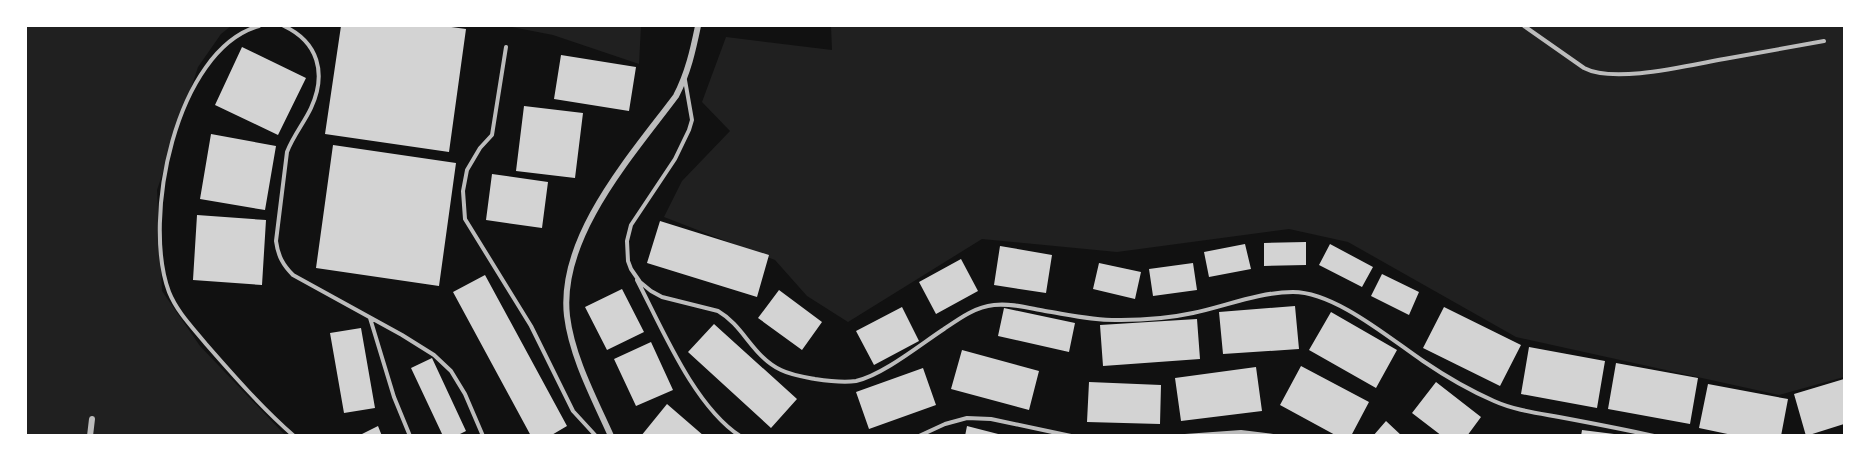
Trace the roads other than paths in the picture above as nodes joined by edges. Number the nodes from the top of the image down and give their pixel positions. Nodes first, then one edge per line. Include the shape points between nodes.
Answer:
1 (260, 26) edge
2 (284, 26) edge
3 (698, 26) edge
4 (1524, 26) edge
5 (1824, 41) dead end
6 (506, 47) dead end
7 (684, 80) junction
8 (631, 269) junction
9 (369, 317) junction
10 (92, 419) dead end
11 (90, 435) edge
12 (294, 435) edge
13 (410, 435) edge
14 (483, 435) edge
15 (596, 435) edge
16 (611, 435) edge
17 (740, 435) edge
18 (919, 435) edge
19 (1071, 435) edge
20 (1185, 435) edge
21 (1273, 435) edge
22 (1654, 435) edge

1 - 12 lane via 234,38 196,79 172,142 162,189 161,262 169,293 181,314 250,393
2 - 9 lane via 312,48 318,72 313,105 287,152 276,241 278,253 293,275
3 - 7 street
4 - 5 lane via 1590,72 1601,73 1648,73
6 - 15 lane via 492,135 467,170 463,191 465,219 531,326 573,411
7 - 8 lane via 692,120 675,159 631,225 627,241
7 - 16 street via 597,203 567,290 572,340
8 - 17 lane via 692,382 724,423
8 - 22 lane via 640,282 662,297 726,315 759,355 783,371 847,382 879,372 963,316 995,304 1119,320 1191,314 1269,294 1295,292 1334,303 1440,372 1497,402
9 - 13 lane
9 - 14 lane via 434,355 451,371
10 - 11 street
18 - 19 lane via 968,418 992,418
20 - 21 lane

